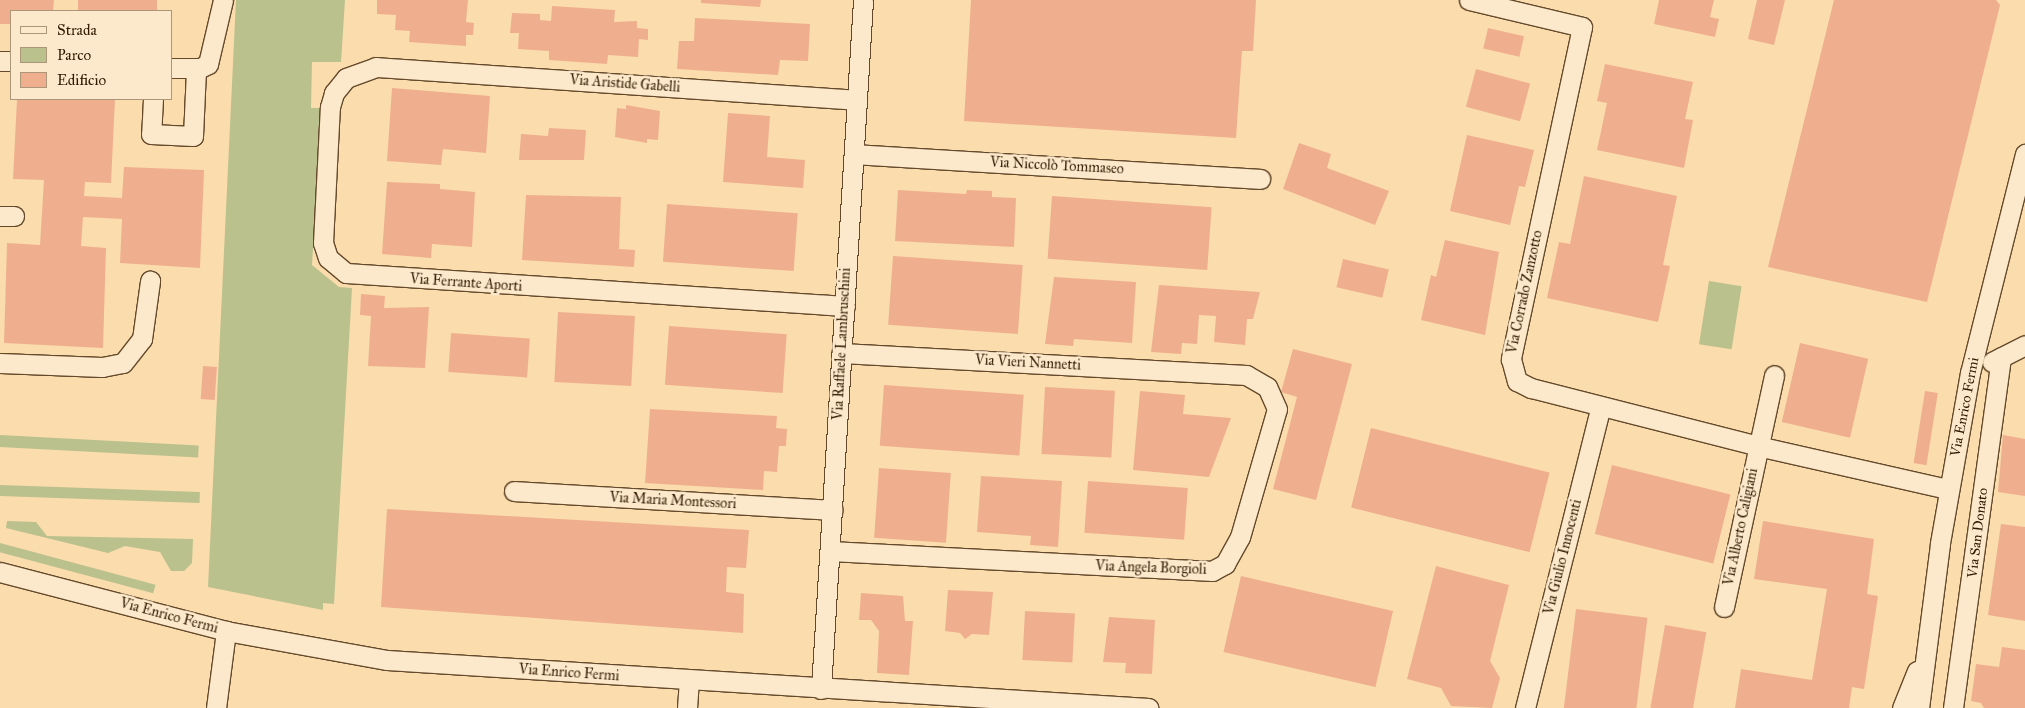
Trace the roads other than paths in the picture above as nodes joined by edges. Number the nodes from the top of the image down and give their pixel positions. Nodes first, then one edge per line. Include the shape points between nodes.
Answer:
1 (223, 0) edge
2 (863, 0) edge
3 (1469, 0) edge
4 (172, 68) edge
5 (392, 68) joint
6 (196, 69) junction
7 (153, 100) edge
8 (857, 100) junction
9 (854, 154) junction
10 (2025, 154) edge
11 (1260, 179) dead end
12 (150, 281) dead end
13 (845, 306) junction
14 (2025, 345) edge
15 (842, 353) junction
16 (2001, 357) junction
17 (0, 363) edge
18 (1214, 373) joint
19 (1970, 373) junction
20 (1774, 375) dead end
21 (1601, 406) junction
22 (1758, 446) junction
23 (1948, 489) junction
24 (514, 491) dead end
25 (832, 510) junction
26 (830, 551) junction
27 (0, 572) edge
28 (1724, 608) dead end
29 (226, 631) junction
30 (1921, 663) junction
31 (690, 680) junction
32 (821, 688) junction
33 (216, 708) edge
34 (688, 708) edge
35 (1148, 708) edge
36 (1525, 708) edge
37 (1902, 708) edge
38 (1919, 708) edge
39 (1953, 708) edge

1 - 6 street via 214,29 212,57 208,64
2 - 8 street, Via Raffaele Lambruschini
3 - 21 street, Via Corrado Zanzotto via 1582,27 1510,367 1522,385
4 - 6 street
5 - 8 street, Via Aristide Gabelli
5 - 13 street, Via Ferrante Aporti via 357,72 339,85 331,99 324,243 328,258 346,273
6 - 7 street via 193,136 151,134
8 - 9 street, Via Raffaele Lambruschini
9 - 11 street, Via Niccolò Tommaseo
9 - 13 street, Via Raffaele Lambruschini
10 - 19 street, Via Enrico Fermi
12 - 17 street via 142,339 123,364 102,367
13 - 15 street, Via Raffaele Lambruschini
14 - 16 street
15 - 18 street, Via Vieri Nannetti
15 - 25 street, Via Raffaele Lambruschini
16 - 19 street
16 - 39 street, Via San Donato
18 - 26 street, Via Angela Borgioli via 1259,381 1273,394 1277,409 1240,537 1231,557 1219,568 1194,572
19 - 23 street, Via Enrico Fermi
20 - 22 street, Via Alberto Caligiani
21 - 22 street, Via Corrado Zanzotto
21 - 36 street, Via Giulio Innocenti
22 - 23 street, Via Corrado Zanzotto
22 - 28 street, Via Alberto Caligiani
23 - 30 street, Via Enrico Fermi
24 - 25 street, Via Maria Montessori
25 - 26 street, Via Raffaele Lambruschini
26 - 32 street, Via Raffaele Lambruschini
27 - 29 street, Via Enrico Fermi
29 - 31 street, Via Enrico Fermi via 387,660
29 - 33 street
30 - 37 street
30 - 38 street
31 - 32 street, Via Enrico Fermi
31 - 34 street
32 - 35 street, Via Enrico Fermi

